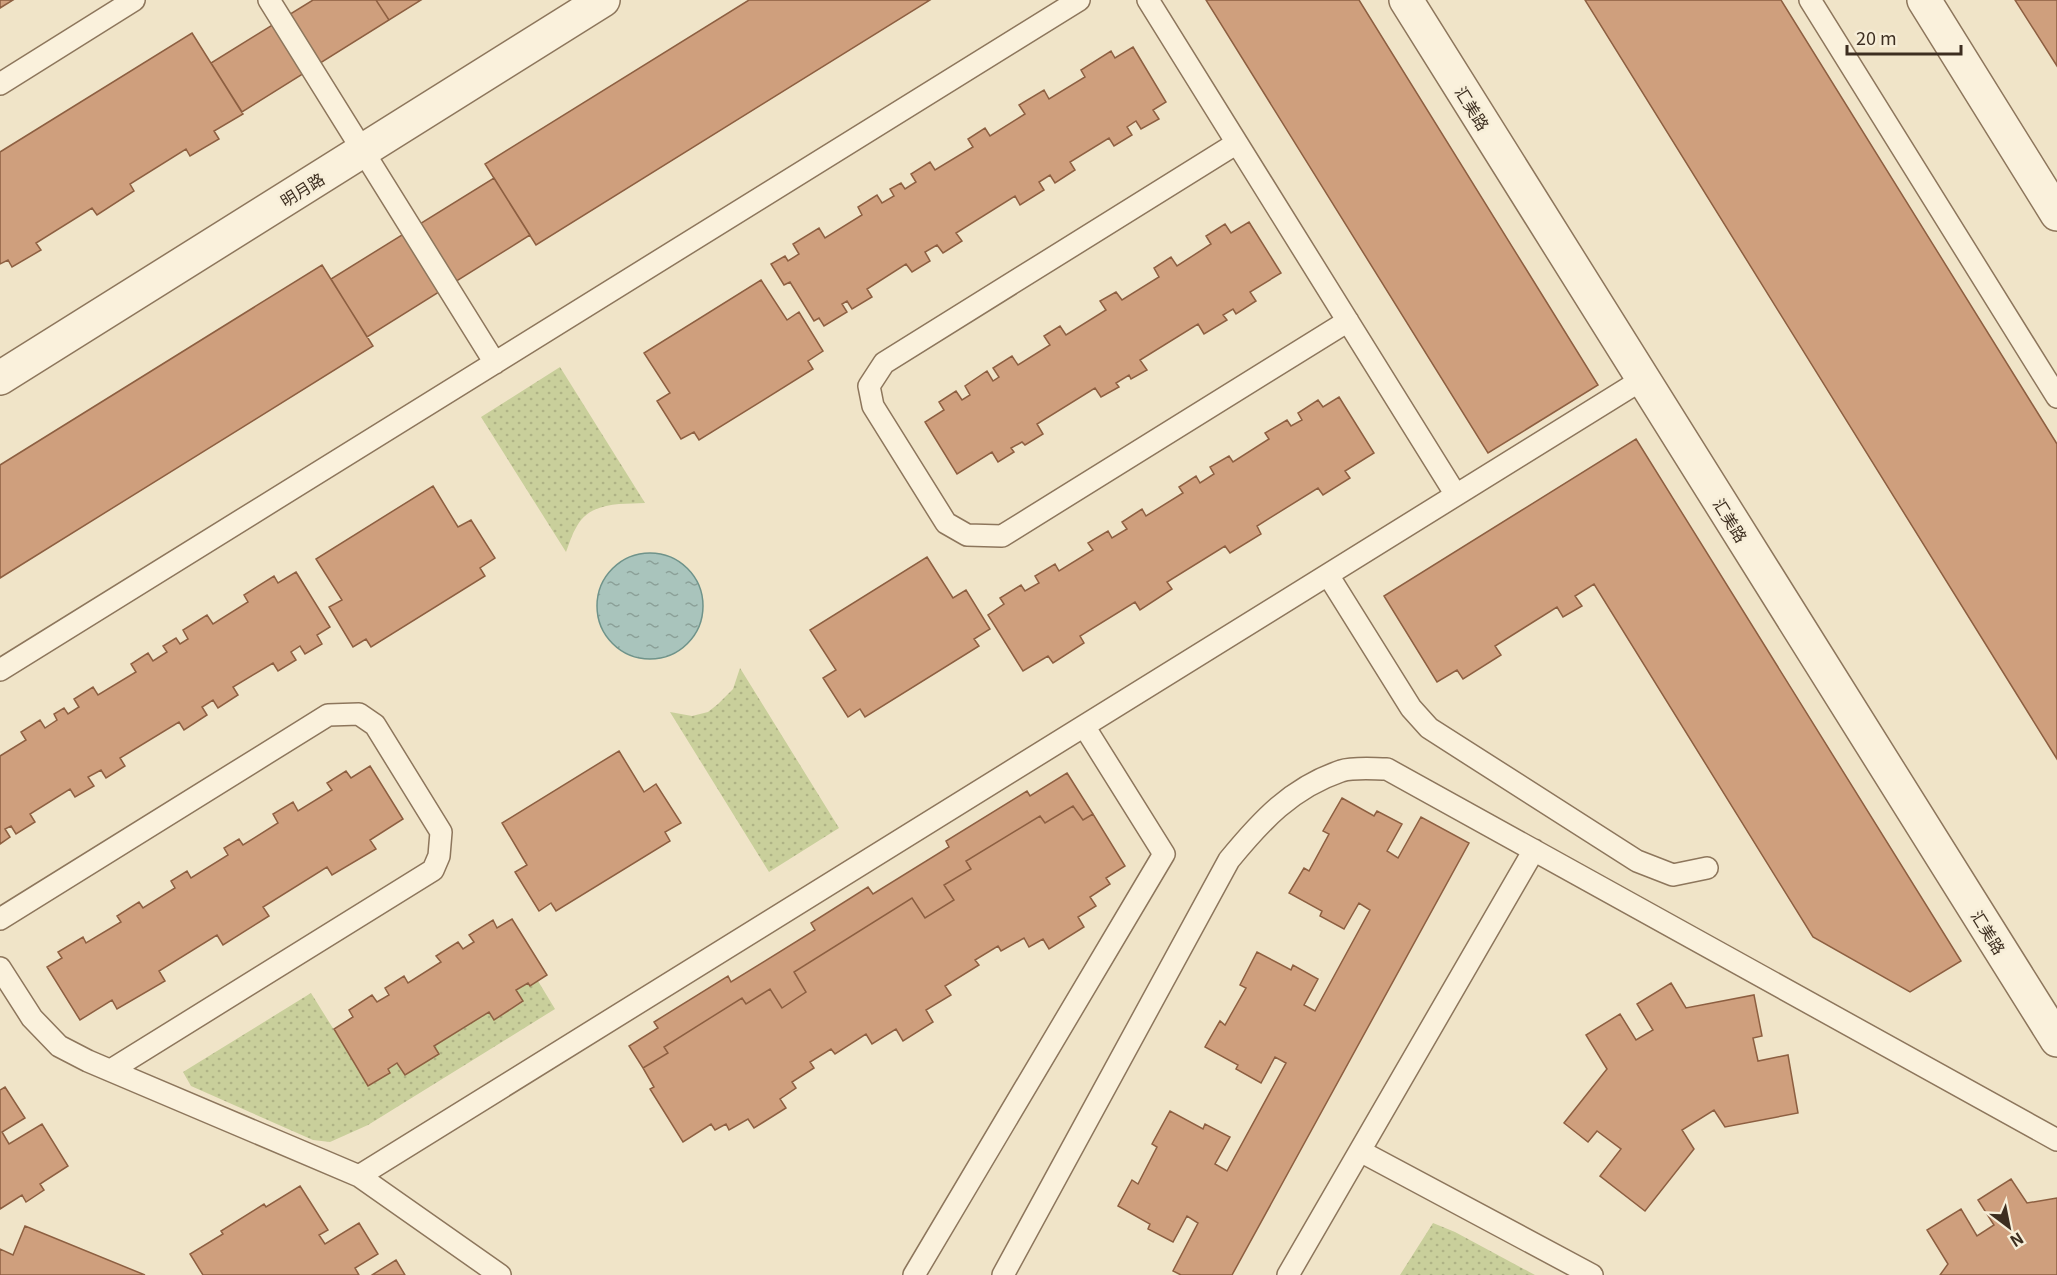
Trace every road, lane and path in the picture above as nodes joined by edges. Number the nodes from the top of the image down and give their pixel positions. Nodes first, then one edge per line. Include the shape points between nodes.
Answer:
1 (134, 0) edge
2 (269, 0) edge
3 (603, 0) edge
4 (1079, 0) edge
5 (1148, 0) edge
6 (1406, 0) edge
7 (1810, 0) edge
8 (1924, 0) edge
9 (0, 84) edge
10 (1237, 143) junction
11 (363, 151) junction
12 (2057, 213) edge
13 (1348, 321) junction
14 (495, 363) junction
15 (0, 378) edge
16 (1643, 379) junction
17 (2057, 397) edge
18 (1456, 495) junction
19 (1328, 575) junction
20 (0, 670) edge
21 (1084, 726) junction
22 (1534, 850) junction
23 (1707, 868) dead end
24 (0, 919) edge
25 (0, 968) edge
26 (2057, 1040) edge
27 (111, 1070) junction
28 (2057, 1140) edge
29 (1360, 1150) junction
30 (359, 1176) junction
31 (500, 1275) edge
32 (914, 1275) edge
33 (1003, 1275) edge
34 (1288, 1275) edge
35 (1592, 1275) edge

1 - 9 lane
2 - 11 lane
3 - 11 street, 明月路
4 - 14 lane
5 - 10 lane
6 - 16 street, 汇美路
7 - 17 lane
8 - 12 street
10 - 13 lane
10 - 13 lane via 884,363 869,386 873,406 946,523 967,535 1002,536
11 - 14 lane
11 - 15 street, 明月路
13 - 18 lane
14 - 20 lane
16 - 18 lane
16 - 26 street, 汇美路
18 - 19 lane
19 - 21 lane
19 - 23 lane via 1411,708 1429,728 1637,861 1673,875
21 - 30 lane
21 - 32 lane via 1164,854
22 - 28 lane
22 - 29 lane
22 - 33 lane via 1387,769 1342,770 1299,791 1260,822 1229,860
24 - 27 lane via 328,715 359,714 375,725 441,832 440,856 433,870
25 - 27 lane via 32,1018 59,1046
27 - 30 lane
29 - 34 lane
29 - 35 lane
30 - 31 lane

